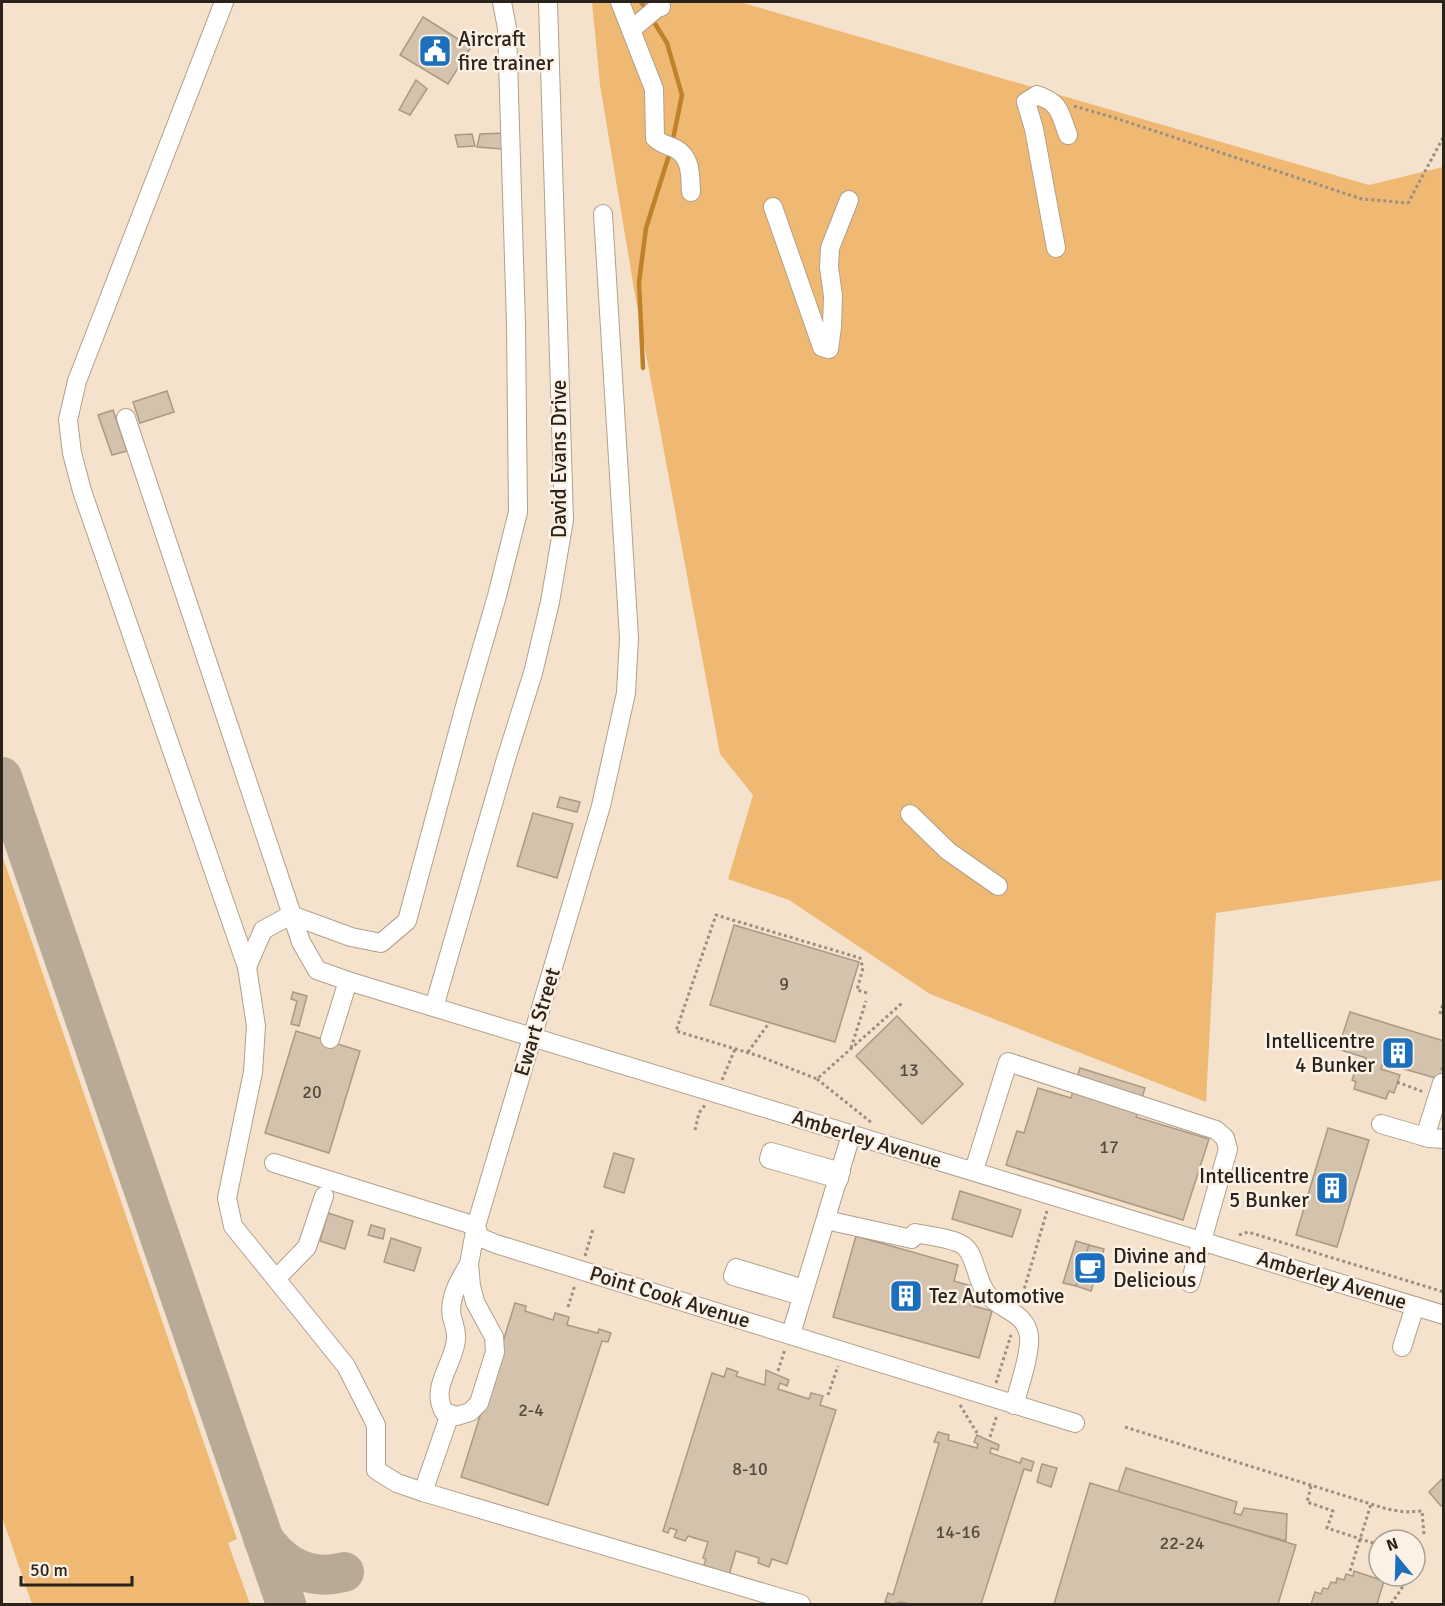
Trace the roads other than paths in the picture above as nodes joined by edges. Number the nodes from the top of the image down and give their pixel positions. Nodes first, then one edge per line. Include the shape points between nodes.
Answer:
1 (224, 2) edge
2 (502, 2) edge
3 (548, 2) edge
4 (620, 2) edge
5 (1068, 135) dead end
6 (691, 192) dead end
7 (849, 200) dead end
8 (773, 207) dead end
9 (603, 214) dead end
10 (1056, 248) dead end
11 (126, 418) dead end
12 (910, 814) dead end
13 (998, 886) dead end
14 (291, 915) junction
15 (247, 967) junction
16 (348, 981) junction
17 (434, 1007) junction
18 (532, 1037) junction
19 (330, 1039) dead end
20 (1440, 1090) edge
21 (1381, 1124) dead end
22 (851, 1134) junction
23 (1425, 1137) junction
24 (1443, 1139) edge
25 (770, 1155) dead end
26 (274, 1163) dead end
27 (974, 1170) junction
28 (840, 1176) junction
29 (324, 1196) dead end
30 (826, 1220) junction
31 (476, 1226) junction
32 (1203, 1241) junction
33 (469, 1264) junction
34 (734, 1272) dead end
35 (276, 1279) junction
36 (1190, 1283) dead end
37 (803, 1293) junction
38 (1415, 1305) junction
39 (1443, 1315) edge
40 (789, 1338) junction
41 (1402, 1347) dead end
42 (1007, 1406) junction
43 (450, 1414) junction
44 (1075, 1423) dead end
45 (423, 1492) junction
46 (801, 1605) edge

1 - 15 street via 77,381 68,420 82,491
2 - 14 street via 507,28 518,512 407,921 381,943 351,937
3 - 17 street, David Evans Drive via 564,520 533,673
4 - 6 street via 648,16 655,138 683,153 689,163
5 - 10 street via 1058,108 1050,100 1037,95 1026,102
7 - 8 street via 830,248 833,296 829,349 822,347
9 - 18 street, Ewart Street via 629,638 626,693 601,806
11 - 14 street, Amberley Avenue
12 - 13 street via 948,851
14 - 15 street via 263,930
14 - 16 street, Amberley Avenue via 317,970
15 - 35 street via 256,1026 253,1072 227,1198 232,1226
16 - 17 street, Amberley Avenue
16 - 19 street
17 - 18 street, Amberley Avenue
18 - 22 street, Amberley Avenue
18 - 31 street, Ewart Street
20 - 23 street
21 - 23 street
22 - 27 street, Amberley Avenue
22 - 28 street
23 - 24 street
25 - 28 street
26 - 31 street, Point Cook Avenue
27 - 32 street, Amberley Avenue
27 - 32 street via 1008,1062 1216,1130 1225,1138 1228,1149
28 - 30 street
29 - 35 street via 307,1247
30 - 37 street
30 - 42 street via 912,1239 915,1233 965,1246 984,1291 1020,1317 1028,1332 1029,1346
31 - 33 street, Ewart Street
31 - 40 street, Point Cook Avenue via 479,1237 496,1244
32 - 36 street
32 - 38 street, Amberley Avenue
33 - 43 street via 453,1297 451,1316 456,1342 438,1393 444,1412
33 - 43 street via 475,1302 494,1337 495,1352 478,1403 470,1412
34 - 37 street
35 - 45 street via 346,1366 376,1425 376,1470
37 - 40 street
38 - 39 street, Amberley Avenue
38 - 41 street
40 - 42 street, Point Cook Avenue
42 - 44 street, Point Cook Avenue
43 - 45 street
45 - 46 street

